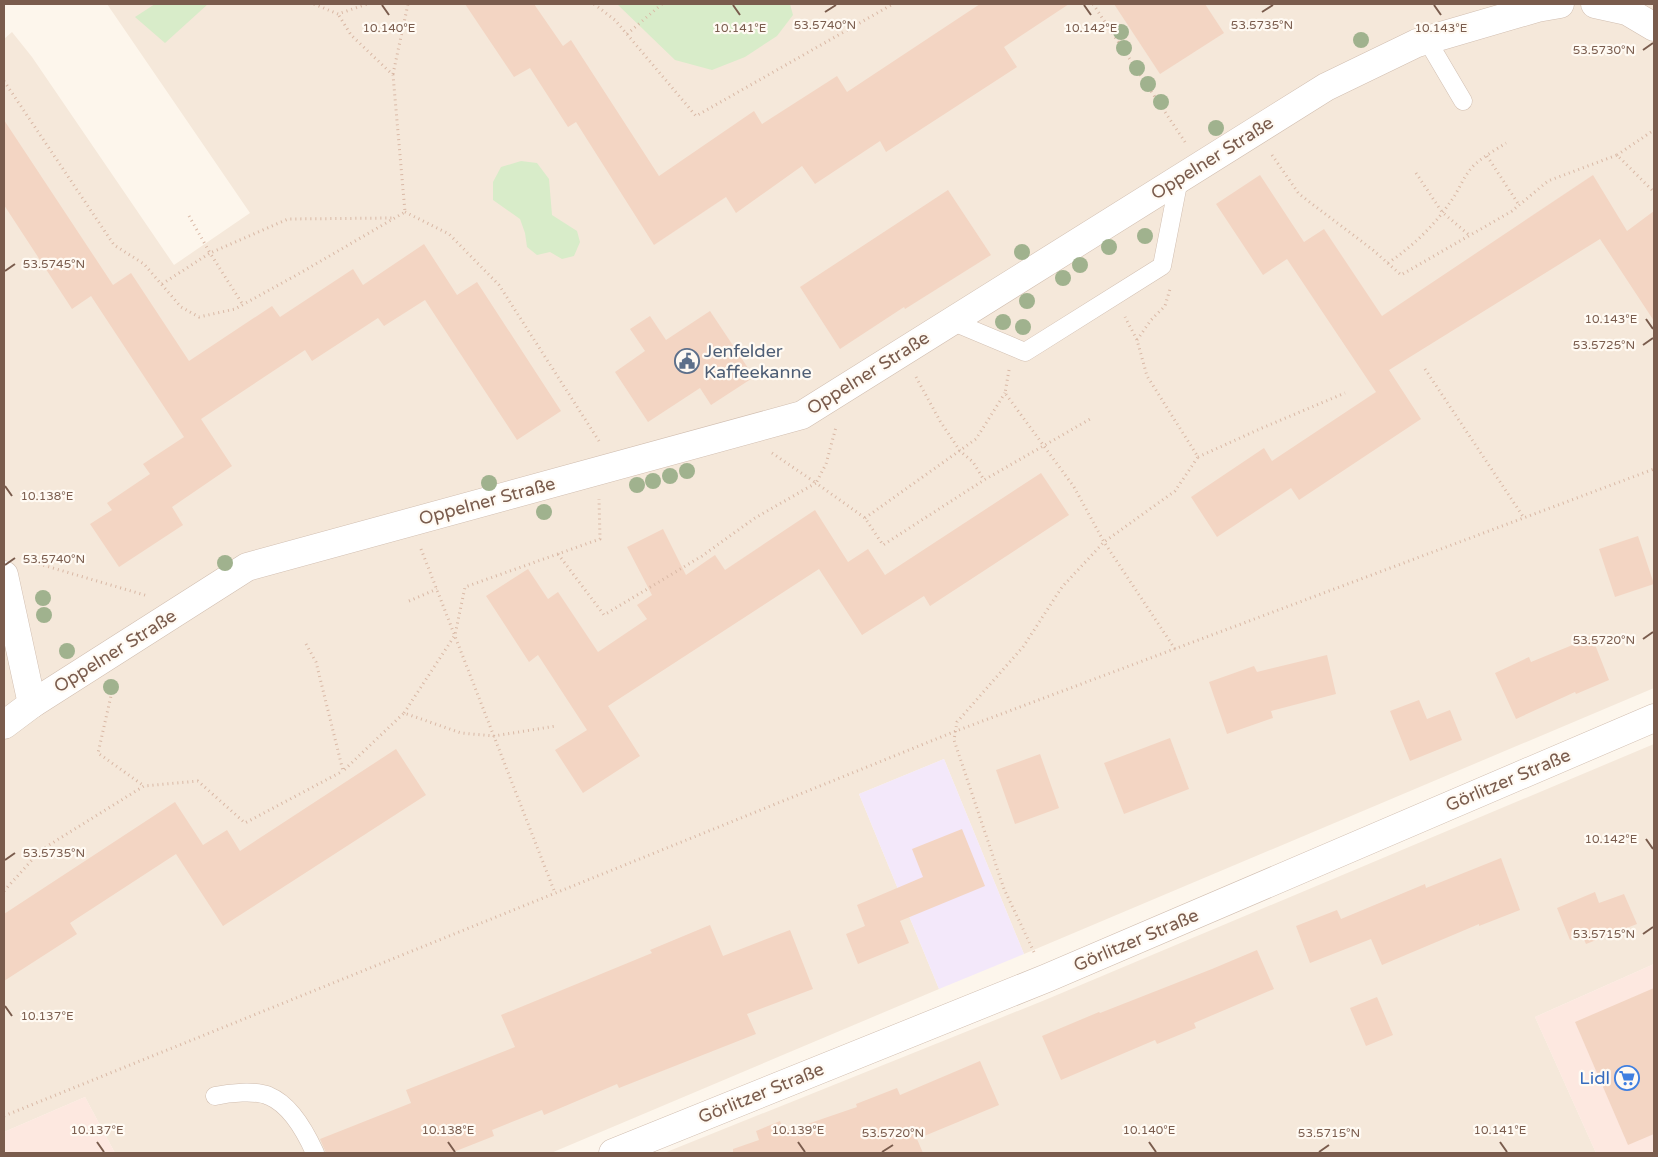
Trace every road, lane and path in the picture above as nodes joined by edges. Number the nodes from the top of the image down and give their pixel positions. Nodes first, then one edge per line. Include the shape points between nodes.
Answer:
1 (314, 4) edge
2 (367, 4) edge
3 (408, 4) edge
4 (594, 4) edge
5 (662, 4) edge
6 (893, 4) edge
7 (1093, 4) edge
8 (1560, 4) edge
9 (1595, 4) edge
10 (338, 14) junction
11 (1654, 28) edge
12 (627, 34) junction
13 (1427, 40) junction
14 (393, 75) junction
15 (4, 81) edge
16 (1463, 101) dead end
17 (1654, 130) edge
18 (1255, 131) junction
19 (1506, 143) dead end
20 (1617, 155) junction
21 (1487, 156) junction
22 (1190, 172) junction
23 (1416, 173) dead end
24 (1654, 192) edge
25 (1519, 205) junction
26 (404, 212) junction
27 (1442, 212) junction
28 (189, 216) dead end
29 (394, 218) junction
30 (1469, 235) junction
31 (210, 253) junction
32 (1388, 263) junction
33 (162, 284) junction
34 (1114, 296) junction
35 (243, 305) junction
36 (951, 322) junction
37 (1014, 347) junction
38 (902, 352) junction
39 (1425, 369) dead end
40 (836, 393) junction
41 (1004, 393) junction
42 (1345, 393) dead end
43 (1092, 418) dead end
44 (754, 428) junction
45 (1044, 446) junction
46 (960, 451) junction
47 (1198, 457) junction
48 (607, 468) junction
49 (1654, 469) edge
50 (984, 480) junction
51 (816, 483) junction
52 (865, 518) junction
53 (1524, 518) junction
54 (411, 522) junction
55 (1104, 542) junction
56 (558, 554) junction
57 (13, 567) edge
58 (437, 589) junction
59 (409, 601) dead end
60 (185, 607) junction
61 (455, 635) junction
62 (306, 644) dead end
63 (122, 647) junction
64 (1176, 649) junction
65 (32, 704) junction
66 (404, 713) junction
67 (1654, 718) edge
68 (4, 725) edge
69 (556, 726) dead end
70 (956, 731) junction
71 (494, 736) junction
72 (343, 771) junction
73 (144, 786) junction
74 (4, 891) edge
75 (555, 893) junction
76 (1047, 978) junction
77 (215, 1096) dead end
78 (4, 1116) edge
79 (316, 1153) edge
80 (613, 1153) edge

1 - 10 path
2 - 10 path
3 - 14 path
4 - 12 path
5 - 12 path
6 - 12 path via 696,116
7 - 22 path
8 - 13 street, Oppelner Straße
9 - 11 street via 1627,11
10 - 14 path via 351,36
13 - 16 lane
13 - 18 street, Oppelner Straße via 1326,87
14 - 26 path
15 - 33 path via 114,245 144,264
17 - 20 path
18 - 22 street, Oppelner Straße
18 - 32 path via 1299,194
19 - 21 path
20 - 24 path
20 - 25 path via 1548,181
21 - 25 path
21 - 27 path via 1470,170
22 - 34 lane via 1162,266
22 - 36 street, Oppelner Straße
23 - 27 path
25 - 30 path
26 - 29 path
26 - 48 path via 449,234 499,285
27 - 30 path
27 - 32 path via 1432,227
28 - 31 path
29 - 31 path via 288,219
29 - 35 path
30 - 32 path via 1401,275
31 - 33 path
31 - 35 path
33 - 35 path via 182,307 199,317
34 - 37 lane via 1025,352
34 - 47 path via 1138,340 1147,376
36 - 37 lane
36 - 38 street, Oppelner Straße
37 - 41 path
38 - 40 street, Oppelner Straße
38 - 46 path
39 - 53 path
40 - 44 street, Oppelner Straße via 802,415
40 - 51 path via 841,410 826,464
41 - 45 path
41 - 46 path via 976,439
42 - 47 path
43 - 45 path
44 - 48 street, Oppelner Straße
44 - 51 path via 771,452
45 - 50 path
45 - 55 path via 1074,487
46 - 50 path via 973,462
46 - 52 path
47 - 55 path via 1175,491
48 - 54 street, Oppelner Straße
48 - 56 path via 600,539
49 - 53 path
50 - 52 path via 883,545
51 - 52 path
51 - 56 path via 755,518 702,556 604,615
53 - 64 path
54 - 58 path
54 - 60 street, Oppelner Straße via 247,567
55 - 64 path
55 - 70 path via 1062,587 1023,647 957,722
56 - 61 path via 465,587
57 - 60 path
57 - 65 street
58 - 59 path
58 - 61 path
60 - 63 street, Oppelner Straße
61 - 66 path
61 - 71 path
62 - 72 path via 316,662
63 - 65 street, Oppelner Straße
63 - 73 path via 98,753
64 - 70 path
65 - 68 street, Oppelner Straße
66 - 71 path via 461,733
66 - 72 path
67 - 76 street, Görlitzer Straße
69 - 71 path
70 - 75 path
70 - 76 path via 954,740 1004,889
71 - 75 path
72 - 73 path via 245,823 198,781
73 - 74 path via 40,850
75 - 78 path
76 - 80 street, Görlitzer Straße
77 - 79 lane via 233,1092 268,1095 283,1104

